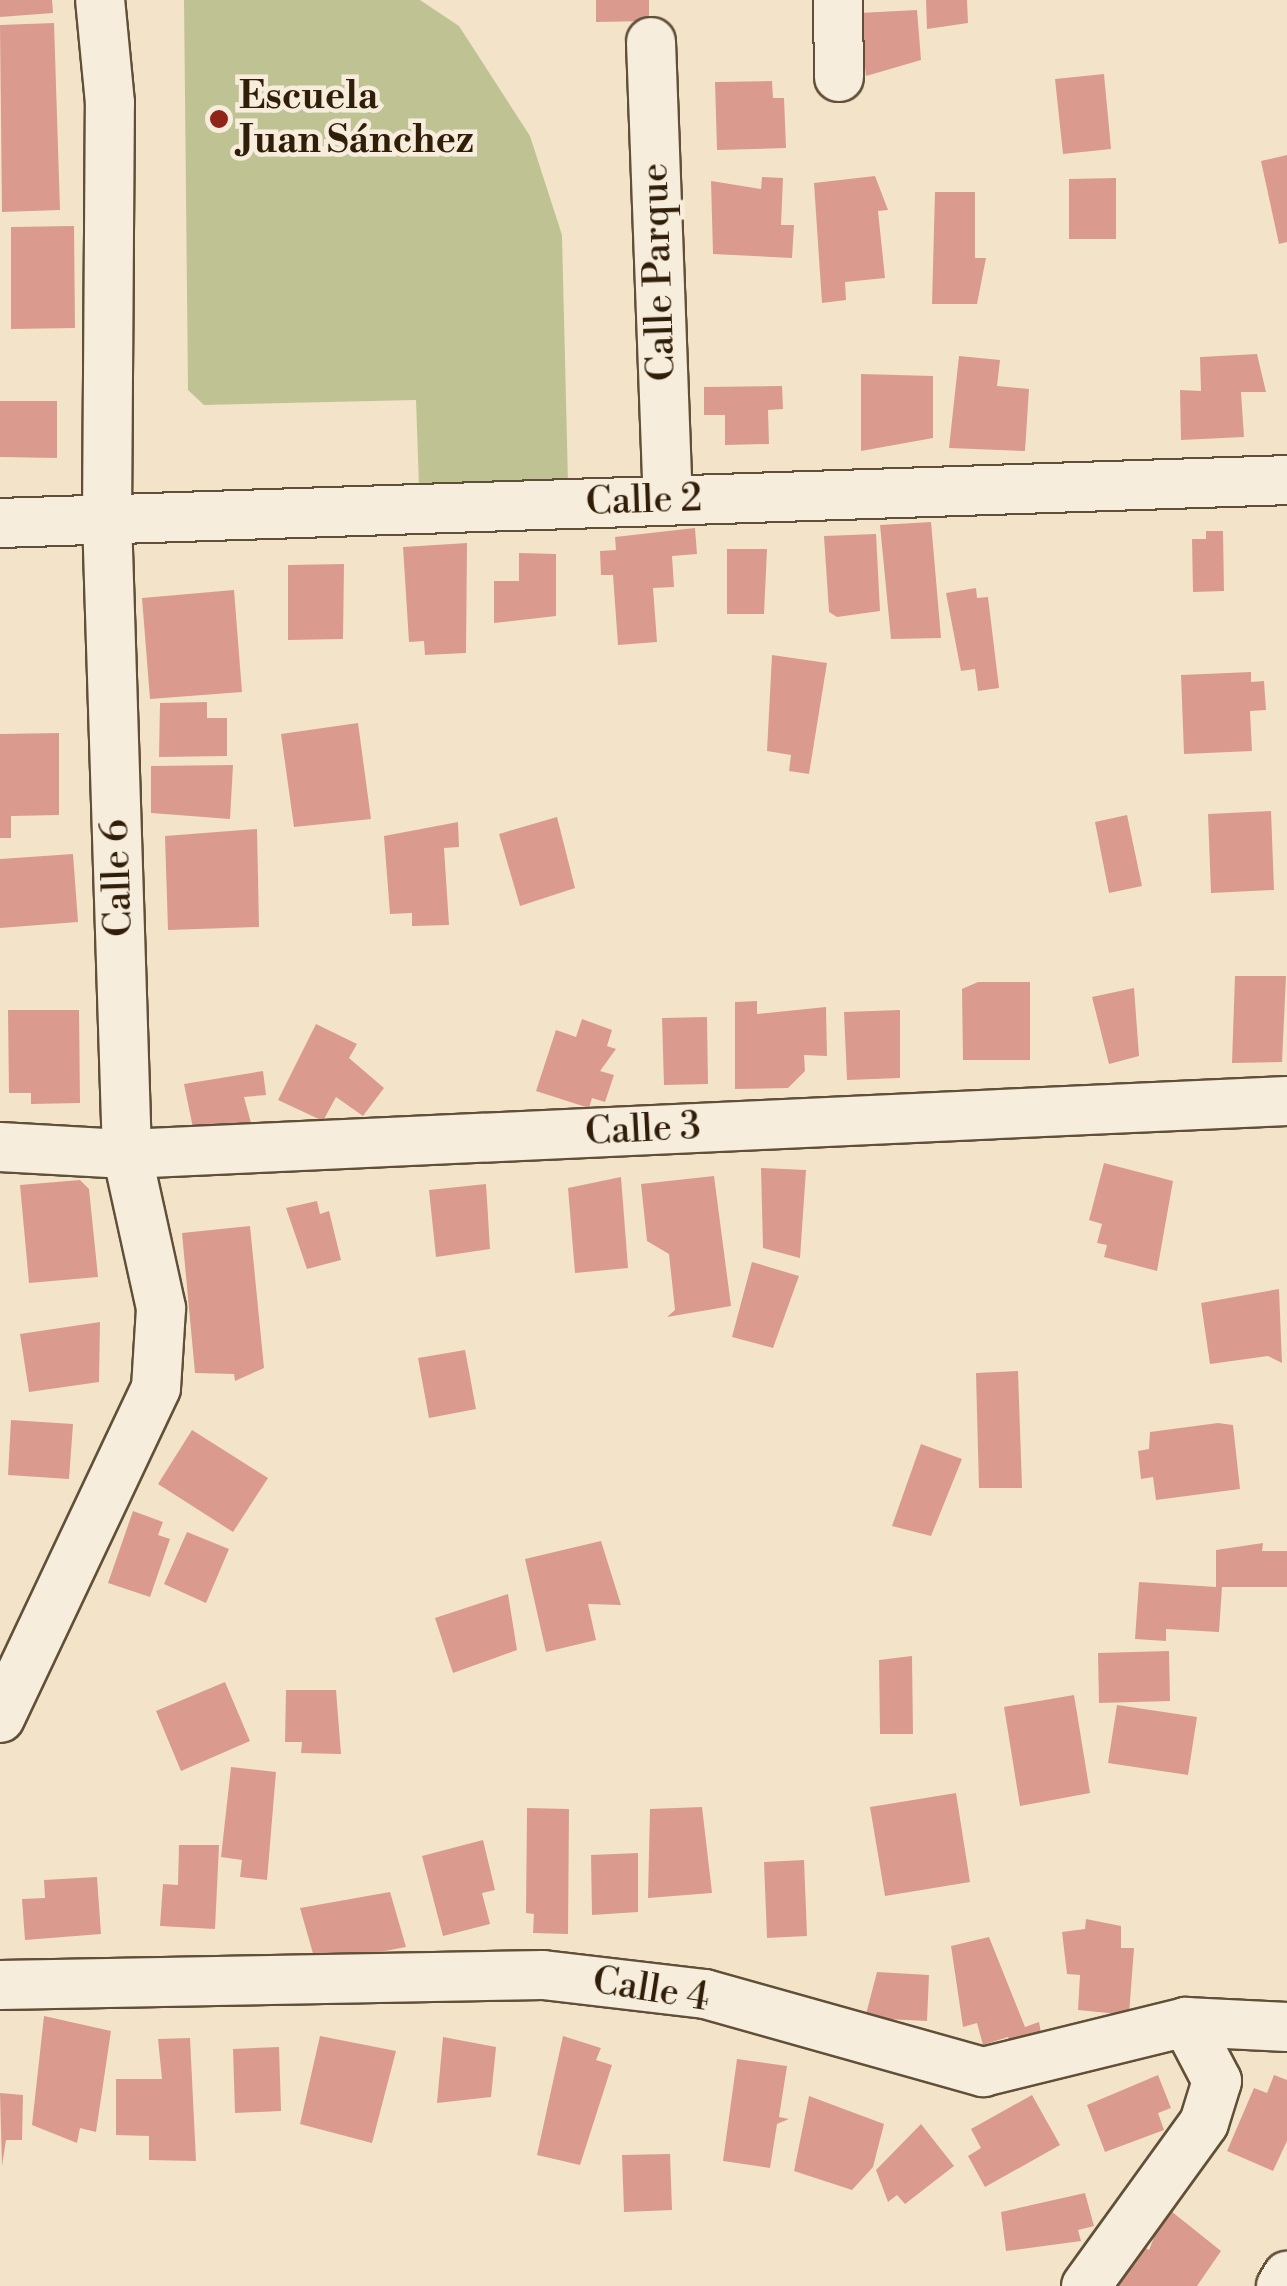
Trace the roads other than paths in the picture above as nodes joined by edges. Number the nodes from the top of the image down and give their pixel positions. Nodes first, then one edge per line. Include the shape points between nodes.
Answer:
1 (100, 0) edge
2 (838, 0) edge
3 (651, 42) dead end
4 (839, 77) dead end
5 (1287, 480) edge
6 (668, 500) junction
7 (108, 519) junction
8 (0, 523) edge
9 (1287, 1101) edge
10 (0, 1147) edge
11 (126, 1154) junction
12 (0, 1718) edge
13 (0, 1985) edge
14 (1186, 2022) junction
15 (1287, 2027) edge
16 (1287, 2276) edge
17 (1086, 2286) edge
18 (1281, 2286) edge

1 - 7 street, Calle 6 via 110,103
2 - 4 street
3 - 6 street, Calle Parque
5 - 6 street, Calle 2
6 - 7 street, Calle 2
7 - 8 street, Calle 2
7 - 11 street, Calle 6
9 - 11 street, Calle 3
10 - 11 street, Calle 3
11 - 12 street, Calle 6 via 161,1308 156,1388
13 - 14 street, Calle 4 via 543,1975 705,1994 984,2072
14 - 15 street, Calle 4
14 - 17 street via 1217,2081 1204,2123
16 - 18 street

